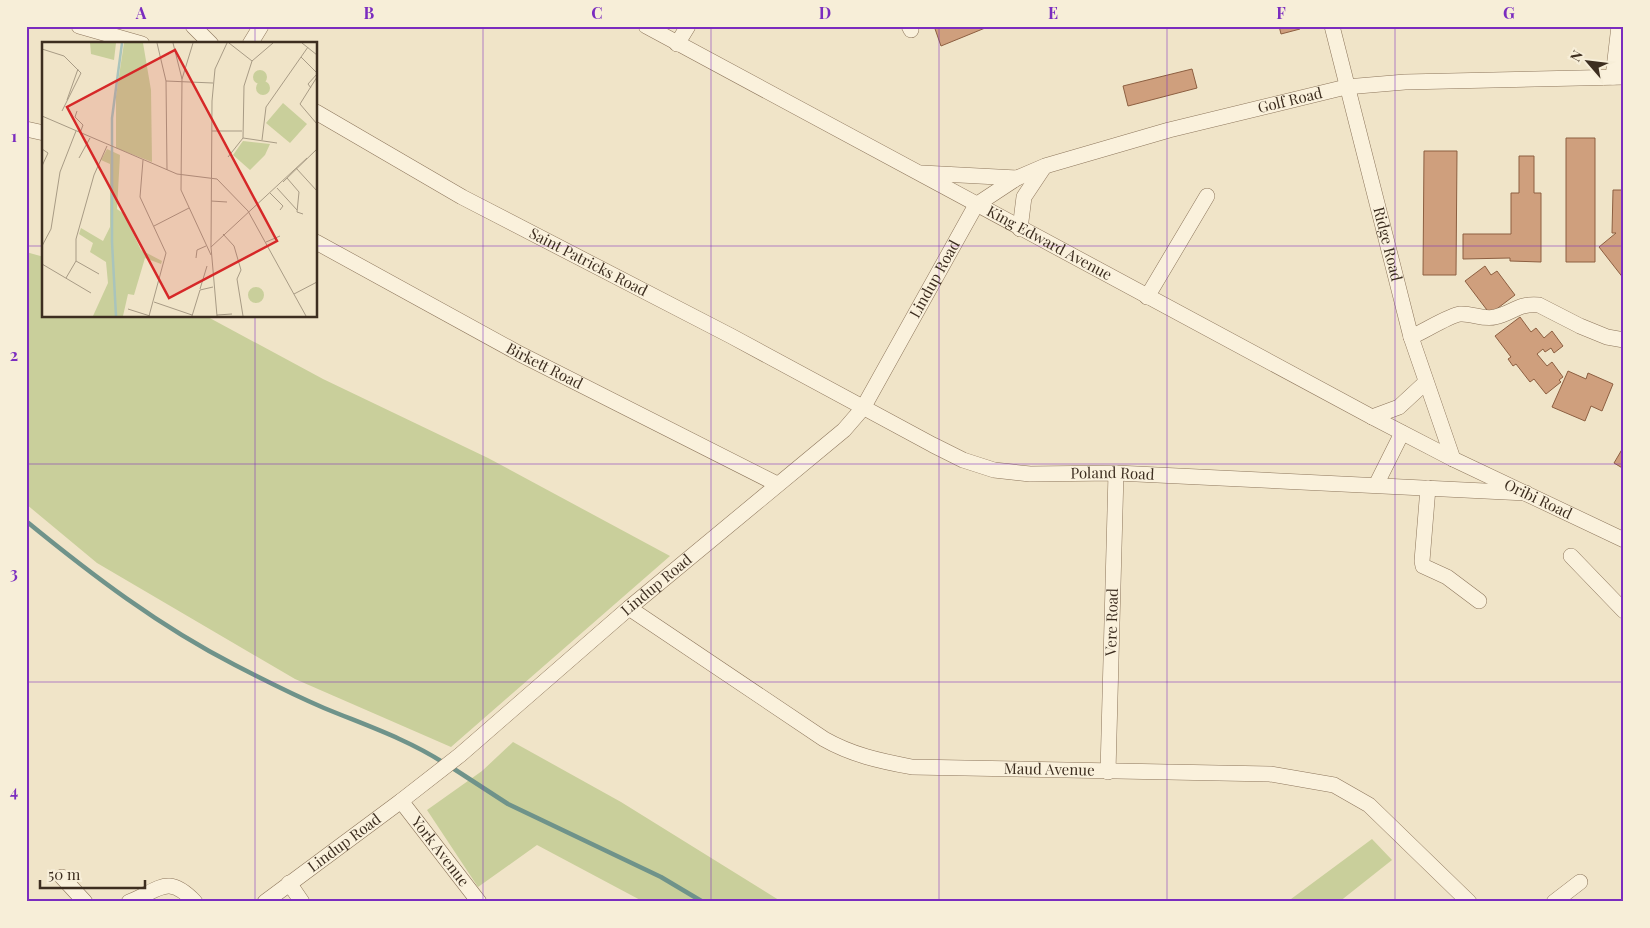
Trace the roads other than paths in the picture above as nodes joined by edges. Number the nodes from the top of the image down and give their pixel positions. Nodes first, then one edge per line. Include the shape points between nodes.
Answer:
1 (79, 26) edge
2 (193, 26) edge
3 (261, 26) edge
4 (646, 26) edge
5 (688, 26) edge
6 (1332, 26) edge
7 (1618, 26) edge
8 (97, 28) edge
9 (136, 42) edge
10 (209, 42) edge
11 (251, 42) edge
12 (677, 44) junction
13 (1618, 77) edge
14 (1346, 87) junction
15 (318, 113) edge
16 (26, 129) edge
17 (42, 133) edge
18 (1045, 166) junction
19 (913, 171) junction
20 (1017, 178) junction
21 (1208, 196) dead end
22 (976, 205) junction
23 (1020, 229) junction
24 (318, 243) edge
25 (1147, 298) junction
26 (1411, 337) junction
27 (1624, 340) edge
28 (1426, 382) junction
29 (863, 408) junction
30 (1372, 417) junction
31 (1402, 433) junction
32 (1453, 460) junction
33 (1116, 473) junction
34 (777, 484) junction
35 (1376, 485) junction
36 (1428, 488) junction
37 (1526, 493) junction
38 (1624, 540) edge
39 (1571, 556) dead end
40 (1479, 601) dead end
41 (629, 608) junction
42 (1624, 612) edge
43 (1108, 772) junction
44 (401, 801) junction
45 (62, 877) dead end
46 (1580, 882) dead end
47 (290, 883) junction
48 (85, 902) edge
49 (129, 902) edge
50 (195, 902) edge
51 (264, 902) edge
52 (302, 902) edge
53 (479, 902) edge
54 (1469, 902) edge
55 (1554, 902) edge

1 - 8 street
2 - 10 street
3 - 11 street
4 - 12 street, King Edward Avenue
5 - 12 street
6 - 14 street, Ridge Road
7 - 13 street
8 - 9 street
12 - 19 street, King Edward Avenue
13 - 14 street, Golf Road via 1405,82
14 - 18 street, Golf Road via 1169,130
14 - 26 street, Ridge Road
15 - 29 street, Saint Patricks Road via 462,196
16 - 17 street
18 - 20 street, Golf Road
18 - 23 street via 1024,197
19 - 20 street
19 - 22 street, King Edward Avenue
20 - 22 street, Golf Road
21 - 25 street
22 - 23 street, King Edward Avenue
22 - 29 street, Lindup Road
23 - 25 street, King Edward Avenue
24 - 34 street, Birkett Road via 520,354
25 - 30 street, King Edward Avenue
26 - 27 street via 1454,316 1495,317 1520,305 1530,304 1539,305 1607,337
26 - 28 street, Ridge Road
28 - 30 street via 1392,412
28 - 32 street, Ridge Road
29 - 33 street, Poland Road via 963,460 994,470 1030,474
29 - 34 street, Lindup Road via 844,430
30 - 31 street, King Edward Avenue
31 - 32 street, King Edward Avenue
31 - 35 street
32 - 37 street, Oribi Road
33 - 35 street, Poland Road
33 - 43 street, Vere Road
34 - 41 street, Lindup Road
35 - 36 street, Poland Road
36 - 37 street, Poland Road
36 - 40 street via 1423,566 1447,576
37 - 38 street, Oribi Road
39 - 42 street
41 - 43 street, Maud Avenue via 824,739 870,759 912,767
41 - 44 street, Lindup Road via 460,755
43 - 54 street, Maud Avenue via 1270,774 1334,785 1369,805
44 - 47 street, Lindup Road
44 - 53 street, York Avenue
45 - 48 street
46 - 55 street
47 - 51 street, Lindup Road
47 - 52 street
49 - 50 street via 166,884 176,886

